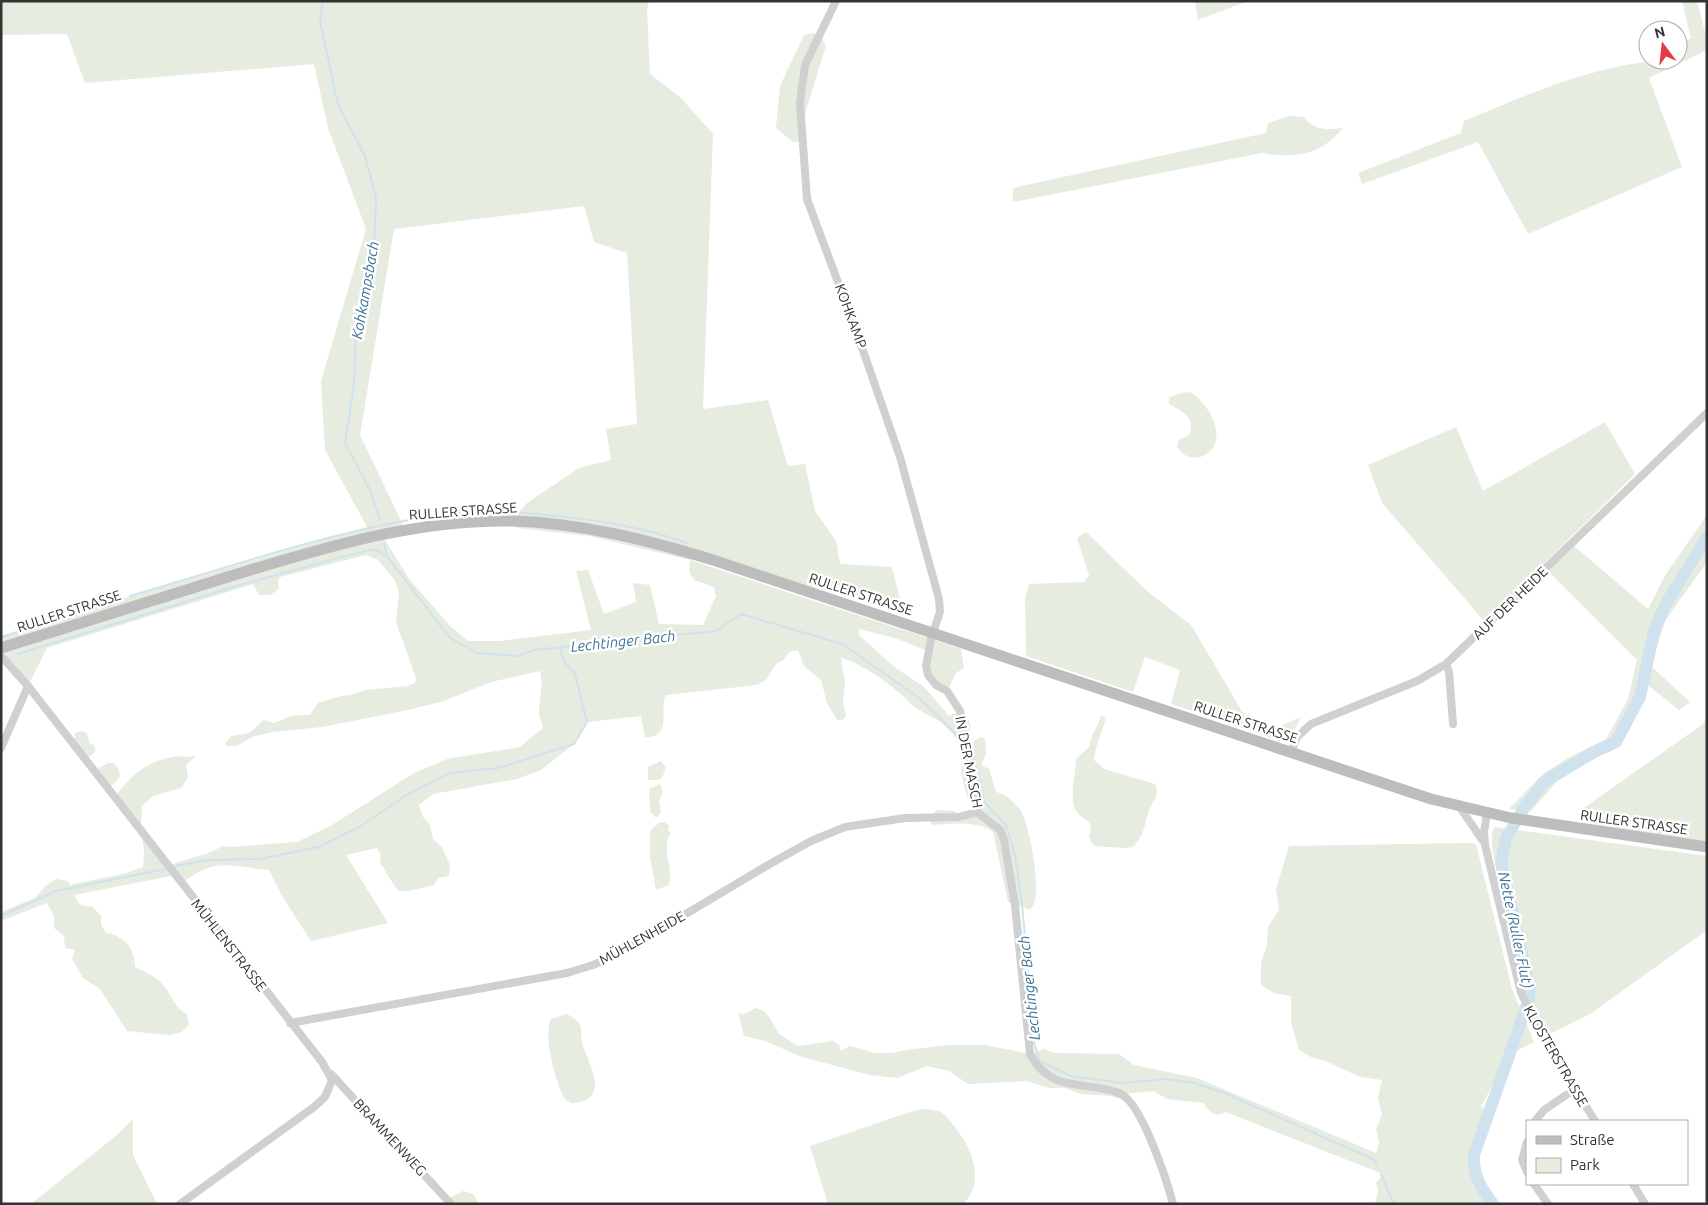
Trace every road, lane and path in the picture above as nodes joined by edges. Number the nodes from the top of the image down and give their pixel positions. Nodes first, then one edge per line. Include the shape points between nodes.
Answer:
1 (836, 1) edge
2 (1707, 413) edge
3 (934, 633) junction
4 (1, 648) edge
5 (1, 656) edge
6 (1446, 664) junction
7 (28, 686) junction
8 (1453, 724) dead end
9 (1, 748) edge
10 (1291, 752) junction
11 (1459, 806) junction
12 (977, 812) junction
13 (1487, 814) junction
14 (1485, 844) junction
15 (1707, 847) edge
16 (290, 1023) junction
17 (328, 1071) junction
18 (1575, 1089) junction
19 (1536, 1120) edge
20 (1593, 1120) edge
21 (1526, 1146) edge
22 (1526, 1170) edge
23 (1535, 1185) edge
24 (1634, 1185) edge
25 (1644, 1202) edge
26 (180, 1204) edge
27 (451, 1204) edge
28 (1173, 1204) edge
29 (1548, 1204) edge
30 (1634, 1204) edge

1 - 3 street, KOHKAMP via 804,73 800,103 806,199 900,457 939,599 940,612
2 - 6 street, AUF DER HEIDE
3 - 4 main road, RULLER STRASSE via 657,544 596,530 511,521 405,529 356,539
3 - 10 main road, RULLER STRASSE
3 - 12 street, IN DER MASCH via 926,666 928,675 947,691 960,711
5 - 7 street, MÜHLENSTRASSE
6 - 8 street
6 - 10 street, AUF DER HEIDE via 1417,682 1311,724 1297,737
7 - 9 street
7 - 16 street, MÜHLENSTRASSE
10 - 11 main road, RULLER STRASSE
11 - 13 main road, RULLER STRASSE
11 - 14 street, KLOSTERSTRASSE
12 - 16 street, MÜHLENHEIDE via 959,817 905,818 844,827 794,850 633,946 593,966
12 - 28 street, IN DER MASCH via 1000,830 1004,840 1015,905 1030,1054 1043,1071 1065,1084 1110,1091 1130,1100 1167,1181
13 - 14 street, KLOSTERSTRASSE
13 - 15 main road, RULLER STRASSE
14 - 18 street, KLOSTERSTRASSE via 1521,993
16 - 17 street, MÜHLENSTRASSE
17 - 26 street via 332,1080 330,1089 314,1107
17 - 27 street, BRAMMENWEG
18 - 19 street via 1544,1110
18 - 20 street, KLOSTERSTRASSE
21 - 22 street via 1522,1160
23 - 29 street
24 - 25 street
25 - 30 street

